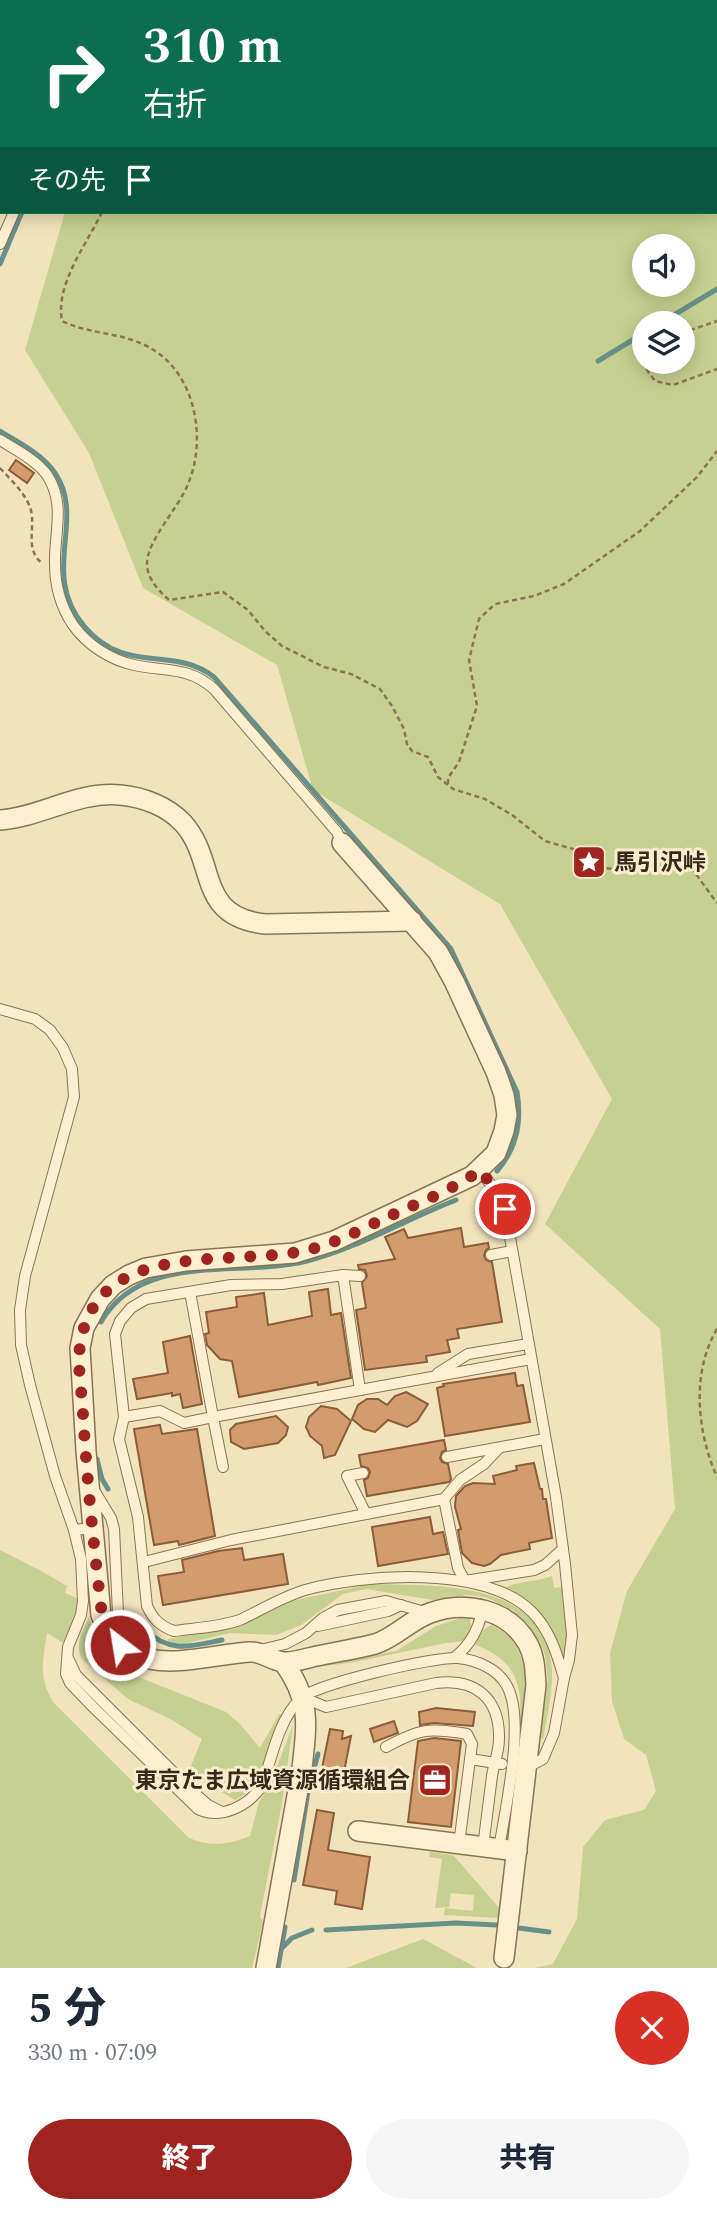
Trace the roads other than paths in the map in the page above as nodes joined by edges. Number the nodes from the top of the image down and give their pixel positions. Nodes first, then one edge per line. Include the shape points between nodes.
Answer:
1 (13, 214) edge
2 (0, 244) edge
3 (0, 440) edge
4 (0, 820) edge
5 (342, 843) joint
6 (412, 921) junction
7 (0, 1009) edge
8 (480, 1170) junction
9 (512, 1251) junction
10 (491, 1255) dead end
11 (343, 1275) junction
12 (360, 1276) dead end
13 (190, 1292) junction
14 (528, 1344) junction
15 (531, 1359) junction
16 (432, 1377) junction
17 (360, 1390) junction
18 (124, 1417) junction
19 (213, 1417) junction
20 (545, 1439) junction
21 (499, 1448) junction
22 (447, 1457) dead end
23 (223, 1467) dead end
24 (363, 1473) dead end
25 (89, 1481) junction
26 (444, 1499) junction
27 (366, 1514) junction
28 (84, 1529) junction
29 (563, 1549) junction
30 (144, 1562) junction
31 (465, 1581) junction
32 (483, 1609) junction
33 (428, 1613) junction
34 (254, 1652) junction
35 (455, 1657) junction
36 (150, 1659) junction
37 (284, 1663) junction
38 (564, 1678) junction
39 (302, 1697) junction
40 (386, 1747) dead end
41 (470, 1759) junction
42 (495, 1767) junction
43 (516, 1769) junction
44 (358, 1831) dead end
45 (459, 1844) junction
46 (496, 1845) junction
47 (504, 1958) dead end
48 (266, 1968) edge

1 - 2 lane
3 - 5 lane via 36,464 54,490 59,506 56,584 81,635 116,659 190,672 204,680
4 - 6 street via 96,795 135,797 183,823 220,903 247,922
5 - 6 street
6 - 8 street via 438,952 454,981 504,1095 504,1131 496,1153
7 - 28 lane via 35,1019 50,1030 72,1069 74,1097 24,1276 20,1310 21,1345 55,1476
8 - 9 lane via 501,1197
8 - 25 street via 316,1248 166,1264 113,1285 84,1328 80,1348
9 - 10 lane
9 - 14 lane
11 - 12 lane
11 - 13 lane
11 - 17 lane
13 - 18 lane via 146,1299 120,1321 115,1334
13 - 19 lane
14 - 15 lane
14 - 16 lane via 468,1354
15 - 16 lane
15 - 20 lane
16 - 17 lane
17 - 19 lane
18 - 19 lane via 160,1411 184,1423
18 - 30 lane via 119,1438
19 - 23 lane
20 - 21 lane
20 - 29 lane
21 - 22 lane
21 - 26 lane
24 - 27 lane via 347,1476
25 - 28 street
25 - 36 lane via 114,1529 122,1626
26 - 27 lane
26 - 31 lane via 458,1568
27 - 30 lane
28 - 36 street via 109,1633 131,1653
28 - 39 lane via 83,1601 67,1656 76,1675 208,1805 222,1812 248,1801 262,1786 287,1715
29 - 31 lane via 534,1570
29 - 38 lane via 572,1635
30 - 31 lane via 150,1614 174,1631 239,1620 306,1590 377,1577
31 - 38 lane via 498,1590 530,1610 549,1635
32 - 33 street via 465,1606
32 - 35 lane via 476,1633
32 - 43 street via 515,1627 534,1661 536,1685
33 - 34 lane via 386,1601 338,1610 285,1644
33 - 37 street via 376,1644
34 - 36 street via 180,1662
34 - 37 street
35 - 39 lane via 338,1681
35 - 43 lane via 491,1669 509,1688
37 - 39 street
38 - 43 lane via 554,1733 543,1759
39 - 42 lane via 326,1707 436,1682 464,1682 485,1696 493,1709 499,1738
39 - 48 street via 306,1707 302,1768
40 - 41 lane via 431,1728 467,1734 472,1744
41 - 42 lane
41 - 45 lane
42 - 43 lane
42 - 46 lane
43 - 46 street
43 - 46 lane
44 - 45 street
45 - 46 street
46 - 47 street

